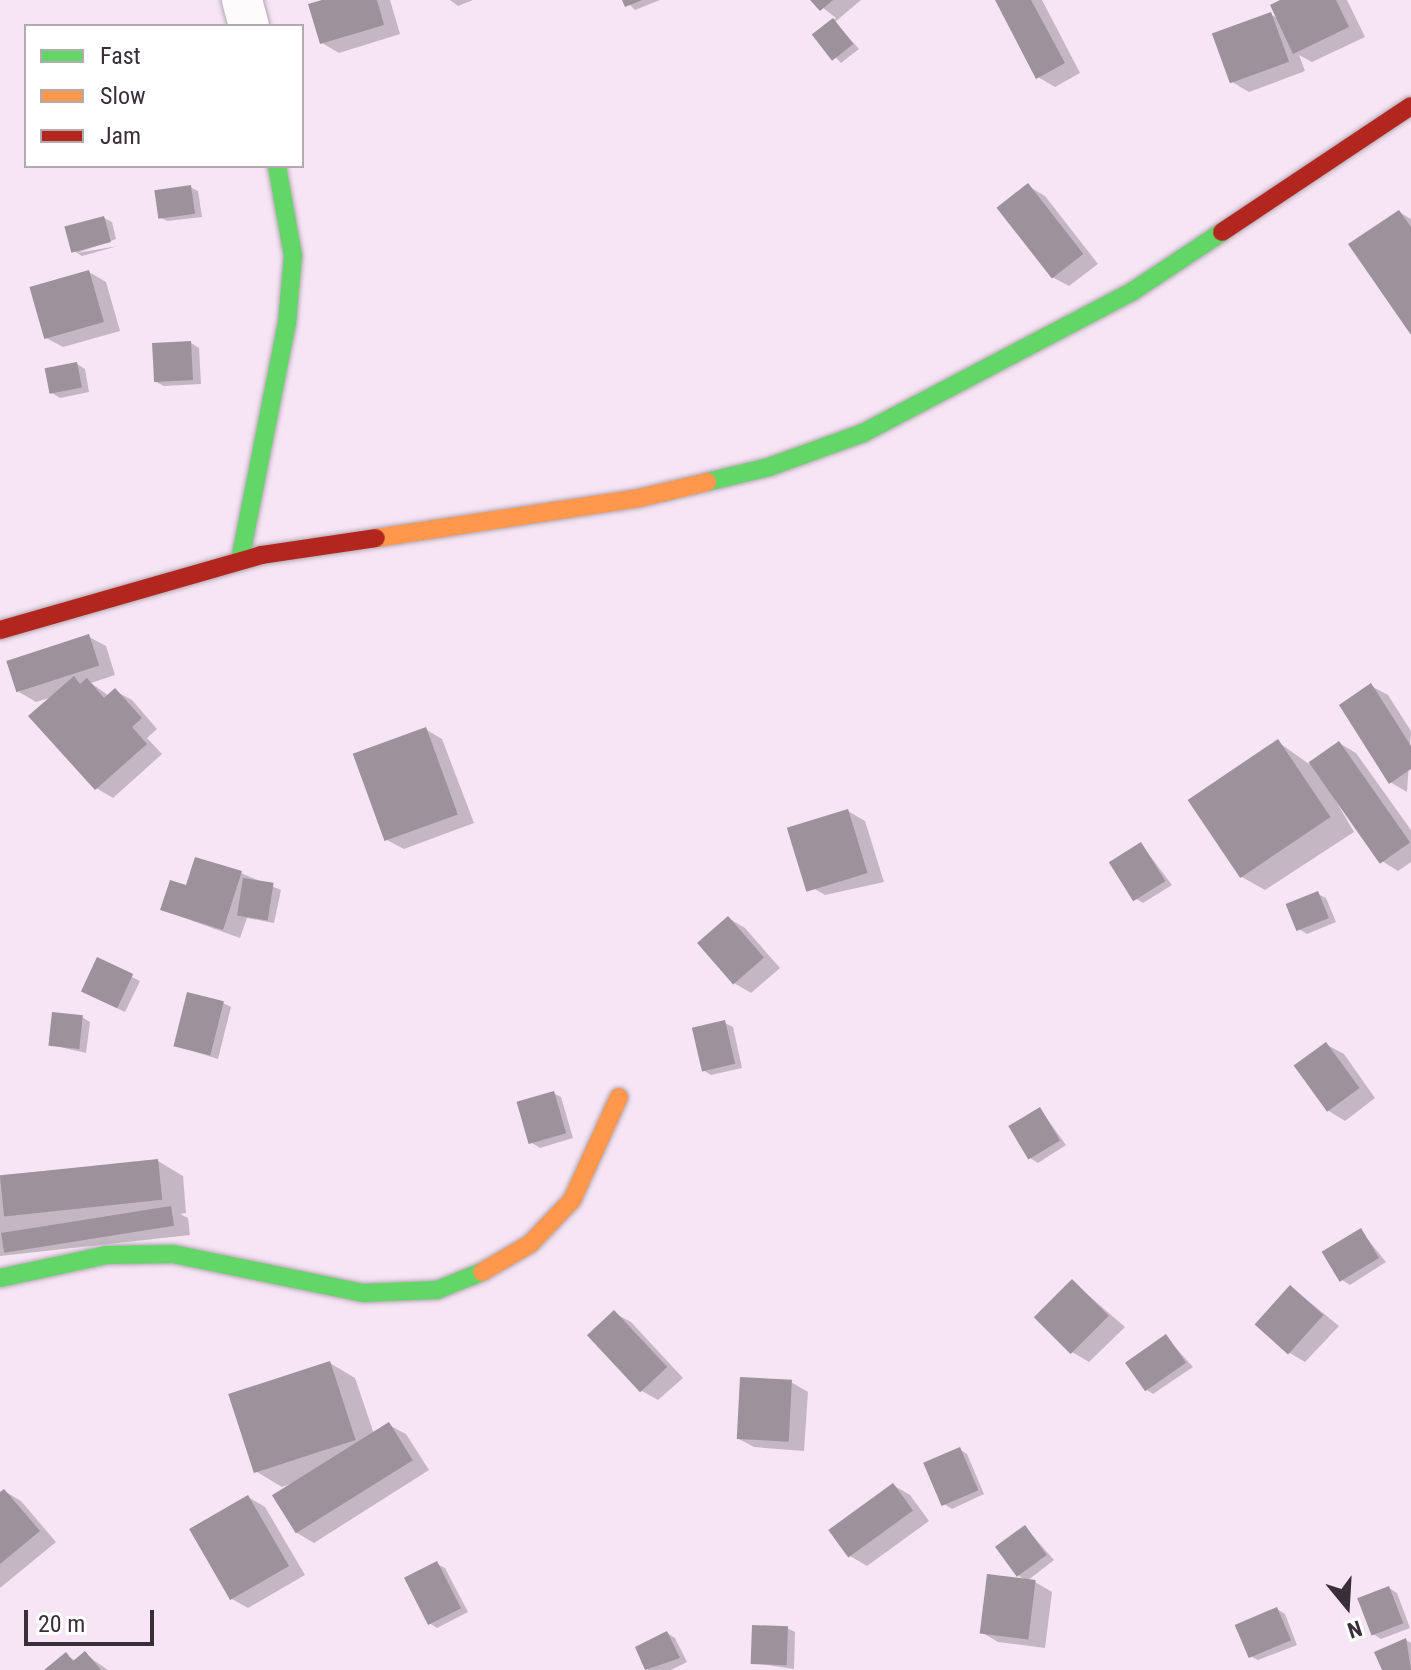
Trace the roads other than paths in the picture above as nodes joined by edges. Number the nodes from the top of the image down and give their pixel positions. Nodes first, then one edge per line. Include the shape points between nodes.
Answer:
1 (242, 0) edge
2 (248, 24) edge
3 (1411, 106) edge
4 (277, 168) edge
5 (240, 560) junction
6 (0, 630) edge
7 (619, 1097) dead end
8 (0, 1278) edge

1 - 2 street
3 - 5 street via 1133,291 863,433 769,467 639,498
4 - 5 street via 292,270
5 - 6 street
7 - 8 street via 572,1200 530,1244 488,1270 437,1290 363,1293 173,1254 106,1255

